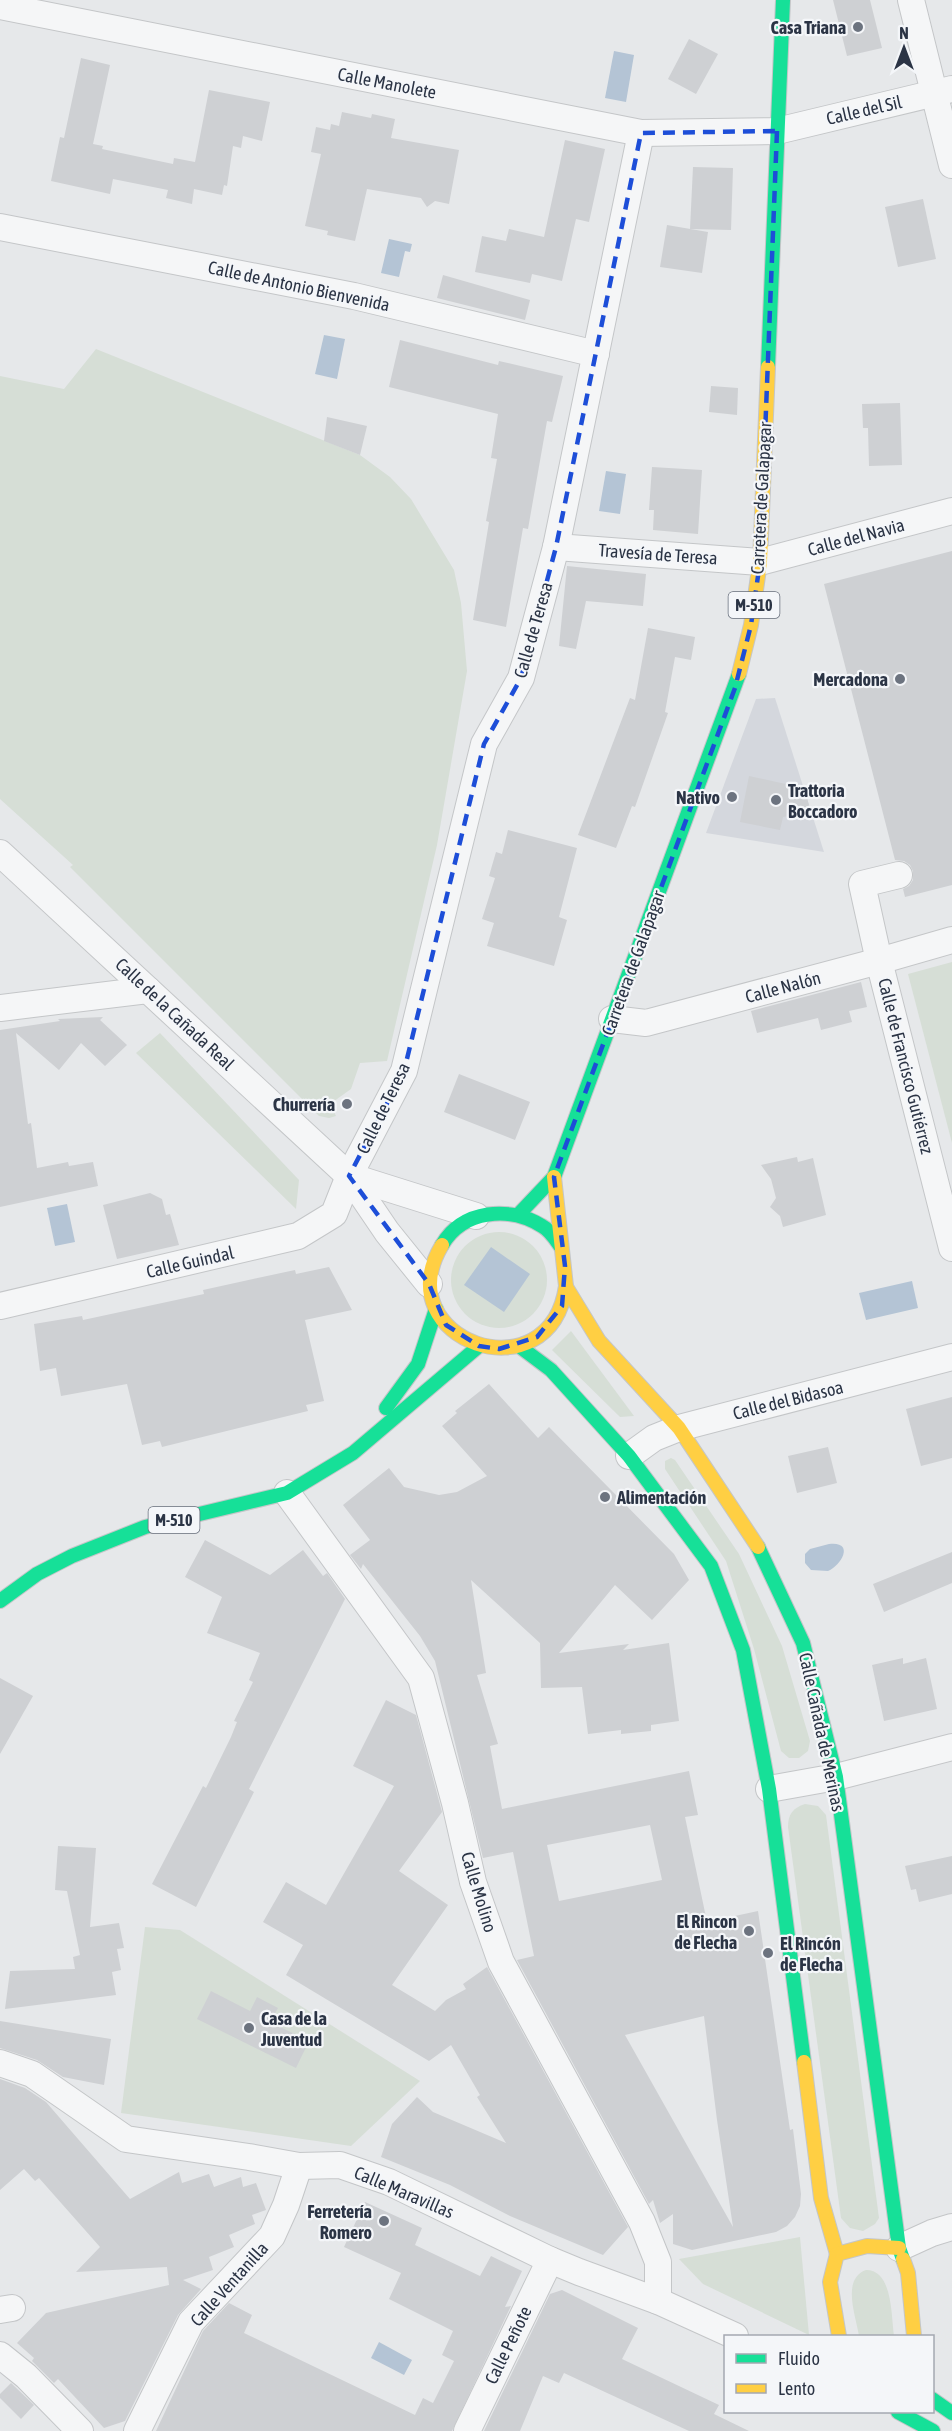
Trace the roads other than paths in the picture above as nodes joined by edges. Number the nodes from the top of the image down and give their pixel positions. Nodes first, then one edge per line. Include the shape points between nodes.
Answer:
1 (783, 0) edge
2 (911, 0) edge
3 (0, 6) edge
4 (943, 91) edge
5 (777, 131) junction
6 (641, 134) junction
7 (952, 165) edge
8 (0, 227) edge
9 (596, 354) junction
10 (952, 511) edge
11 (556, 547) junction
12 (760, 562) junction
13 (0, 853) edge
14 (899, 874) dead end
15 (952, 940) edge
16 (879, 961) junction
17 (148, 990) junction
18 (0, 1008) edge
19 (612, 1019) junction
20 (349, 1176) junction
21 (554, 1177) junction
22 (518, 1215) junction
23 (476, 1216) junction
24 (561, 1247) junction
25 (952, 1248) edge
26 (429, 1284) junction
27 (566, 1287) junction
28 (0, 1306) edge
29 (435, 1309) junction
30 (479, 1346) junction
31 (519, 1346) junction
32 (952, 1358) edge
33 (679, 1428) junction
34 (353, 1453) junction
35 (629, 1456) junction
36 (287, 1494) junction
37 (0, 1600) edge
38 (952, 1747) edge
39 (836, 1778) junction
40 (770, 1789) junction
41 (0, 2063) edge
42 (299, 2166) junction
43 (952, 2227) edge
44 (899, 2248) junction
45 (837, 2254) junction
46 (550, 2260) junction
47 (658, 2301) junction
48 (731, 2335) edge
49 (838, 2335) edge
50 (914, 2335) edge
51 (0, 2355) edge
52 (934, 2400) edge
53 (900, 2413) edge
54 (952, 2413) edge
55 (80, 2431) edge
56 (137, 2431) edge
57 (466, 2431) edge
58 (933, 2431) edge

1 - 5 main road, Carretera de Galapagar / M-510
2 - 4 street
3 - 6 street, Calle Manolete
4 - 5 street, Calle del Sil
4 - 7 street
5 - 6 street, Calle Manolete
5 - 12 main road, Carretera de Galapagar / M-510
6 - 9 street, Calle de Teresa
8 - 9 street, Calle de Antonio Bienvenida via 354,296
9 - 11 street, Calle de Teresa
10 - 12 street, Calle del Navia
11 - 12 street, Travesía de Teresa
11 - 20 street, Calle de Teresa via 521,678 484,744 404,1071
12 - 19 main road, Carretera de Galapagar / M-510 via 751,625 735,688
13 - 17 street, Calle de la Cañada Real
14 - 16 street, Calle de Francisco Gutiérrez via 860,877
15 - 16 street, Calle Nalón
16 - 19 street, Calle Nalón via 646,1023
16 - 25 street, Calle de Francisco Gutiérrez
17 - 18 street
17 - 20 street, Calle de la Cañada Real
19 - 21 main road, Carretera de Galapagar / M-510
20 - 23 street, Calle de la Cañada Real
20 - 26 street, Calle de la Cañada Real
20 - 28 street, Calle Guindal via 334,1214 298,1236
21 - 22 main road, M-510
21 - 24 main road, M-510
22 - 23 main road, M-510 via 504,1212
22 - 24 main road, M-510 via 544,1227
23 - 26 main road, M-510 via 457,1226 441,1242 432,1262
24 - 27 main road, M-510
26 - 29 main road, M-510
27 - 31 main road, M-510 via 562,1306 552,1323
27 - 33 main road, Calle Cañada de Merinas via 599,1341
29 - 30 main road, M-510 via 446,1326
29 - 34 main road, M-510 via 418,1364
30 - 31 main road, M-510
30 - 34 main road, M-510
31 - 35 main road via 550,1370
32 - 33 street, Calle del Bidasoa
33 - 35 street, Calle del Bidasoa via 654,1438
33 - 39 main road, Calle Cañada de Merinas via 761,1551 802,1643
34 - 36 main road, M-510
35 - 40 main road via 711,1566 742,1650
36 - 37 main road, M-510 via 145,1527 72,1556
36 - 47 street, Calle Molino via 421,1678 473,1882 501,1962 642,2222 658,2262
38 - 39 street
39 - 40 street
39 - 44 main road, Calle Cañada de Merinas
40 - 45 main road via 821,2198
41 - 42 street, Calle Maravillas via 32,2074 126,2139
42 - 46 street, Calle Maravillas via 340,2165 389,2182
42 - 56 street, Calle Ventanilla via 272,2236 191,2322
43 - 44 street
44 - 45 main road via 866,2246
44 - 50 main road, Calle Cañada de Merinas via 908,2273
45 - 49 main road via 830,2282
46 - 47 street, Calle Maravillas
46 - 57 street, Calle Peñote
47 - 48 street, Calle Maravillas
51 - 55 street
52 - 54 main road
53 - 58 main road

